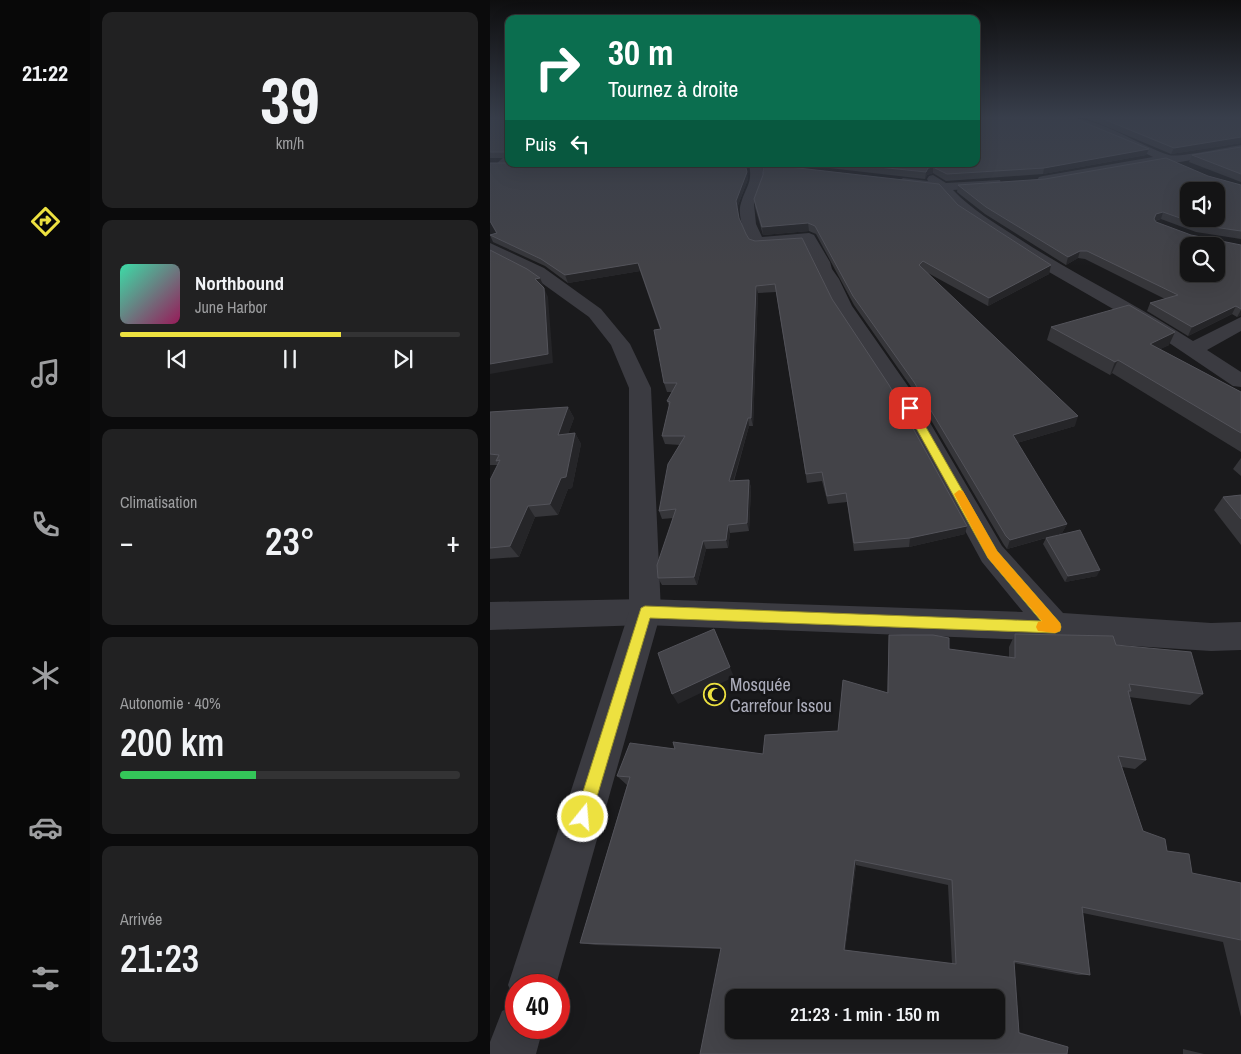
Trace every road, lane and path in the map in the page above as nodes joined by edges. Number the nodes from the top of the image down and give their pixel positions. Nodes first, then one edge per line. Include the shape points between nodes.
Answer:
1 (758, 167) edge
2 (1118, 167) edge
3 (920, 170) edge
4 (886, 180) edge
5 (1034, 181) edge
6 (1009, 182) edge
7 (943, 187) junction
8 (490, 248) edge
9 (1241, 323) edge
10 (1193, 349) junction
11 (1241, 381) edge
12 (645, 612) junction
13 (490, 616) edge
14 (1055, 627) junction
15 (1241, 636) edge
16 (535, 974) edge
17 (516, 1039) edge
18 (511, 1054) edge

1 - 14 street via 755,188 747,204 749,224 756,242 809,238 843,306 901,392 992,554
2 - 5 street
3 - 7 street
4 - 7 street
6 - 7 street
7 - 10 street via 963,208 1055,269
8 - 12 street via 538,272 596,313 620,344 640,388
9 - 10 street
10 - 11 street
12 - 13 street
12 - 14 street
12 - 16 street
14 - 15 street
17 - 18 street

